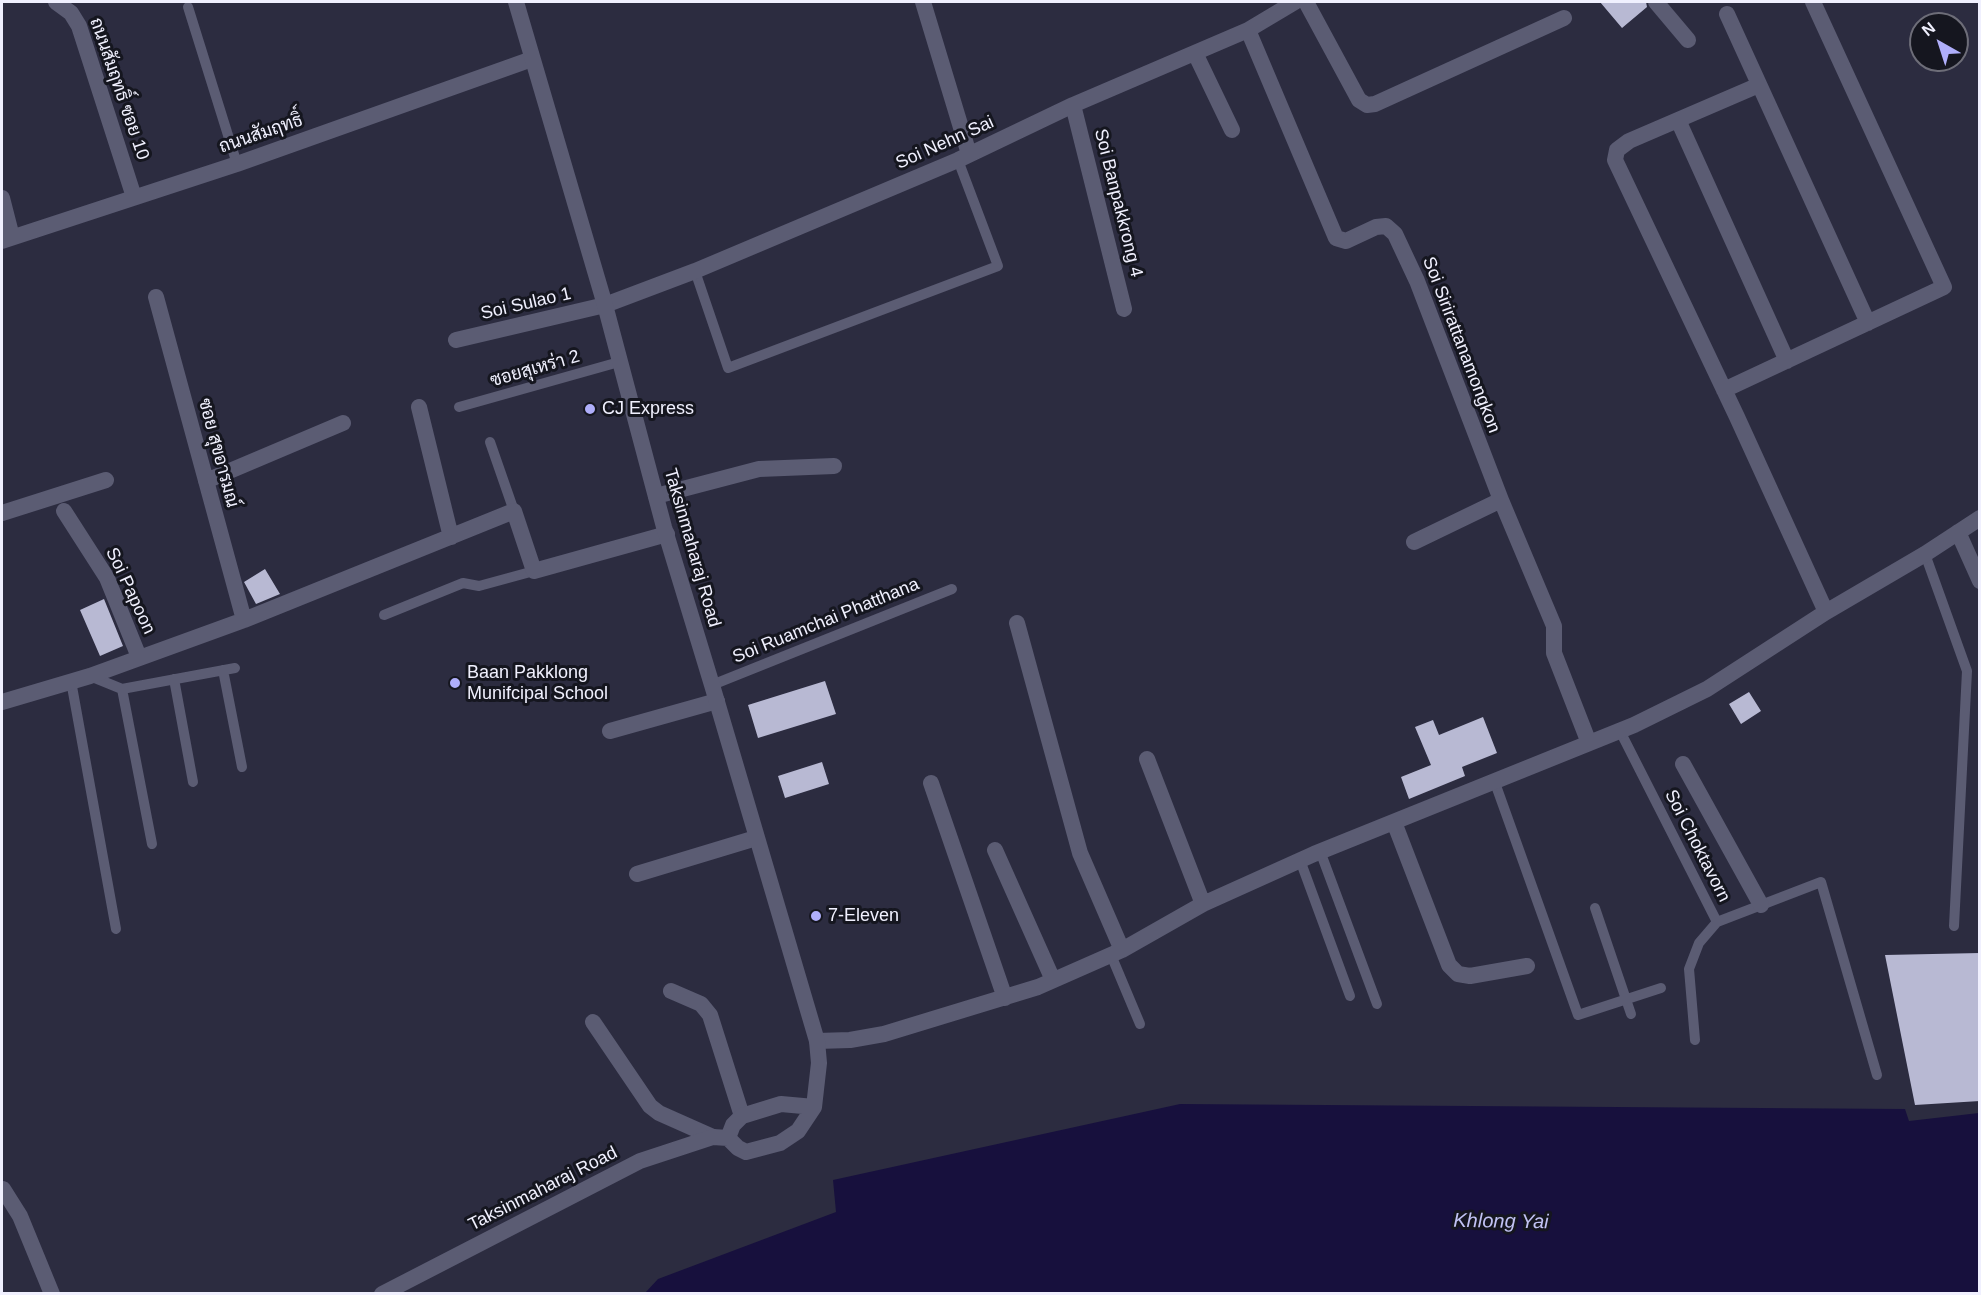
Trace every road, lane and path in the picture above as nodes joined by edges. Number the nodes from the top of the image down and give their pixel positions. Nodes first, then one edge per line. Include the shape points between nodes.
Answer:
1 (56, 2) edge
2 (516, 2) edge
3 (923, 2) edge
4 (1295, 2) edge
5 (1306, 2) edge
6 (1657, 2) edge
7 (1813, 2) edge
8 (188, 7) dead end
9 (1727, 14) dead end
10 (1564, 18) dead end
11 (1248, 30) junction
12 (1688, 40) dead end
13 (1195, 53) junction
14 (532, 59) junction
15 (1759, 86) junction
16 (1073, 105) junction
17 (1678, 120) junction
18 (1232, 130) dead end
19 (963, 157) junction
20 (237, 164) junction
21 (135, 197) junction
22 (2, 198) edge
23 (7, 239) edge
24 (695, 271) junction
25 (156, 297) dead end
26 (605, 305) junction
27 (1124, 309) dead end
28 (1868, 323) junction
29 (456, 340) dead end
30 (1787, 361) junction
31 (619, 362) junction
32 (1724, 390) junction
33 (419, 407) dead end
34 (459, 407) dead end
35 (343, 423) dead end
36 (490, 442) dead end
37 (834, 466) dead end
38 (106, 480) dead end
39 (206, 481) junction
40 (656, 496) junction
41 (1501, 500) junction
42 (514, 511) junction
43 (64, 512) dead end
44 (2, 513) edge
45 (1980, 518) edge
46 (1958, 532) junction
47 (667, 534) junction
48 (451, 537) junction
49 (1414, 542) dead end
50 (1925, 554) junction
51 (534, 571) junction
52 (1980, 580) edge
53 (952, 589) dead end
54 (1826, 612) junction
55 (384, 615) dead end
56 (244, 620) junction
57 (1017, 623) dead end
58 (139, 657) junction
59 (235, 668) dead end
60 (223, 670) junction
61 (90, 676) junction
62 (174, 679) junction
63 (71, 681) junction
64 (712, 685) junction
65 (122, 689) junction
66 (717, 701) junction
67 (2, 702) edge
68 (610, 731) dead end
69 (1620, 731) junction
70 (1588, 743) junction
71 (1147, 759) dead end
72 (1683, 764) dead end
73 (242, 767) dead end
74 (1494, 780) junction
75 (193, 782) dead end
76 (931, 783) dead end
77 (1394, 822) junction
78 (756, 838) junction
79 (152, 844) dead end
80 (995, 850) dead end
81 (1320, 851) junction
82 (1300, 860) junction
83 (637, 874) dead end
84 (1203, 904) junction
85 (1761, 905) junction
86 (1595, 908) dead end
87 (1717, 922) junction
88 (1954, 926) dead end
89 (116, 929) dead end
90 (1116, 953) junction
91 (1527, 966) dead end
92 (1053, 980) junction
93 (1661, 988) dead end
94 (671, 991) dead end
95 (1350, 996) dead end
96 (1005, 998) junction
97 (1626, 1000) junction
98 (1377, 1004) dead end
99 (1631, 1014) dead end
100 (593, 1022) dead end
101 (1140, 1024) dead end
102 (1695, 1040) dead end
103 (817, 1041) junction
104 (1877, 1075) dead end
105 (814, 1107) junction
106 (742, 1116) junction
107 (720, 1137) junction
108 (3, 1190) dead end
109 (52, 1293) edge
110 (382, 1293) edge

1 - 21 street, ถนนสัมฤทธิ์ ซอย 10 via 71,13 79,26
2 - 14 street, Taksinmaharaj Road
3 - 19 street
4 - 11 street, Soi Nehn Sai
5 - 10 street via 1359,100 1367,105
6 - 12 street
7 - 28 street via 1944,287
8 - 20 lane
9 - 15 street
11 - 13 street, Soi Nehn Sai
11 - 41 street, Soi Sirirattanamongkon via 1336,238 1346,241 1386,226 1395,234 1417,281
13 - 16 street, Soi Nehn Sai
13 - 18 street
14 - 20 street, ถนนสัมฤทธิ์
14 - 26 street, Taksinmaharaj Road
15 - 17 street
15 - 28 street
16 - 19 street, Soi Nehn Sai
16 - 27 street, Soi Banpakkrong 4
17 - 30 street
17 - 32 street via 1629,141 1617,150 1615,160
19 - 24 street, Soi Nehn Sai
19 - 24 lane via 998,266 728,368
20 - 21 street, ถนนสัมฤทธิ์
21 - 23 street, ถนนสัมฤทธิ์
22 - 23 street
24 - 26 street, Soi Nehn Sai
25 - 39 street, ซอย สุขอารมณ์
26 - 29 street, Soi Sulao 1
26 - 31 street, Taksinmaharaj Road
28 - 30 street
30 - 32 street
31 - 34 lane, ซอยสุเหร่า 2
31 - 40 street, Taksinmaharaj Road
32 - 54 street
33 - 48 street
35 - 39 street
36 - 42 lane
37 - 40 street via 759,469
38 - 44 street
39 - 56 street, ซอย สุขอารมณ์
40 - 47 street, Taksinmaharaj Road
41 - 49 street
41 - 70 street, Soi Sirirattanamongkon via 1554,626 1554,653
42 - 48 street
42 - 51 street
43 - 58 street, Soi Papoon via 107,578
45 - 46 street
46 - 50 street
46 - 52 street
47 - 51 street
47 - 64 street, Taksinmaharaj Road
48 - 56 street
50 - 54 street
50 - 88 lane via 1967,671
51 - 55 lane via 479,586 463,583
53 - 64 lane, Soi Ruamchai Phatthana
54 - 69 street via 1707,689
56 - 58 street
57 - 90 street via 1080,853
58 - 61 street
59 - 60 lane
60 - 62 lane
60 - 73 lane
61 - 63 street
61 - 65 lane
62 - 65 lane
62 - 75 lane
63 - 67 street
63 - 89 lane
64 - 66 street, Taksinmaharaj Road
65 - 79 lane
66 - 68 street
66 - 78 street, Taksinmaharaj Road
69 - 70 street
69 - 87 lane, Soi Choktavorn
70 - 74 street
71 - 84 street
72 - 85 street
74 - 77 street
74 - 97 lane via 1578,1015
76 - 96 street
77 - 81 street
77 - 91 street via 1449,964 1458,974 1470,976
78 - 83 street
78 - 103 street, Taksinmaharaj Road
80 - 92 street
81 - 82 street
81 - 98 lane
82 - 84 street
82 - 95 lane
84 - 90 street
85 - 87 lane, Soi Choktavorn
85 - 104 lane, Soi Choktavorn via 1821,882
86 - 97 lane
87 - 102 lane via 1699,943 1689,969
90 - 92 street
90 - 101 lane
92 - 96 street
93 - 97 lane
94 - 106 street via 701,1004 710,1015
96 - 103 street via 884,1034
97 - 99 lane
100 - 107 street via 650,1106
103 - 105 street, Taksinmaharaj Road
105 - 106 street via 781,1104
105 - 107 street, Taksinmaharaj Road via 798,1131 780,1143 746,1152
106 - 107 street
107 - 110 street, Taksinmaharaj Road via 640,1161
108 - 109 street via 20,1216

